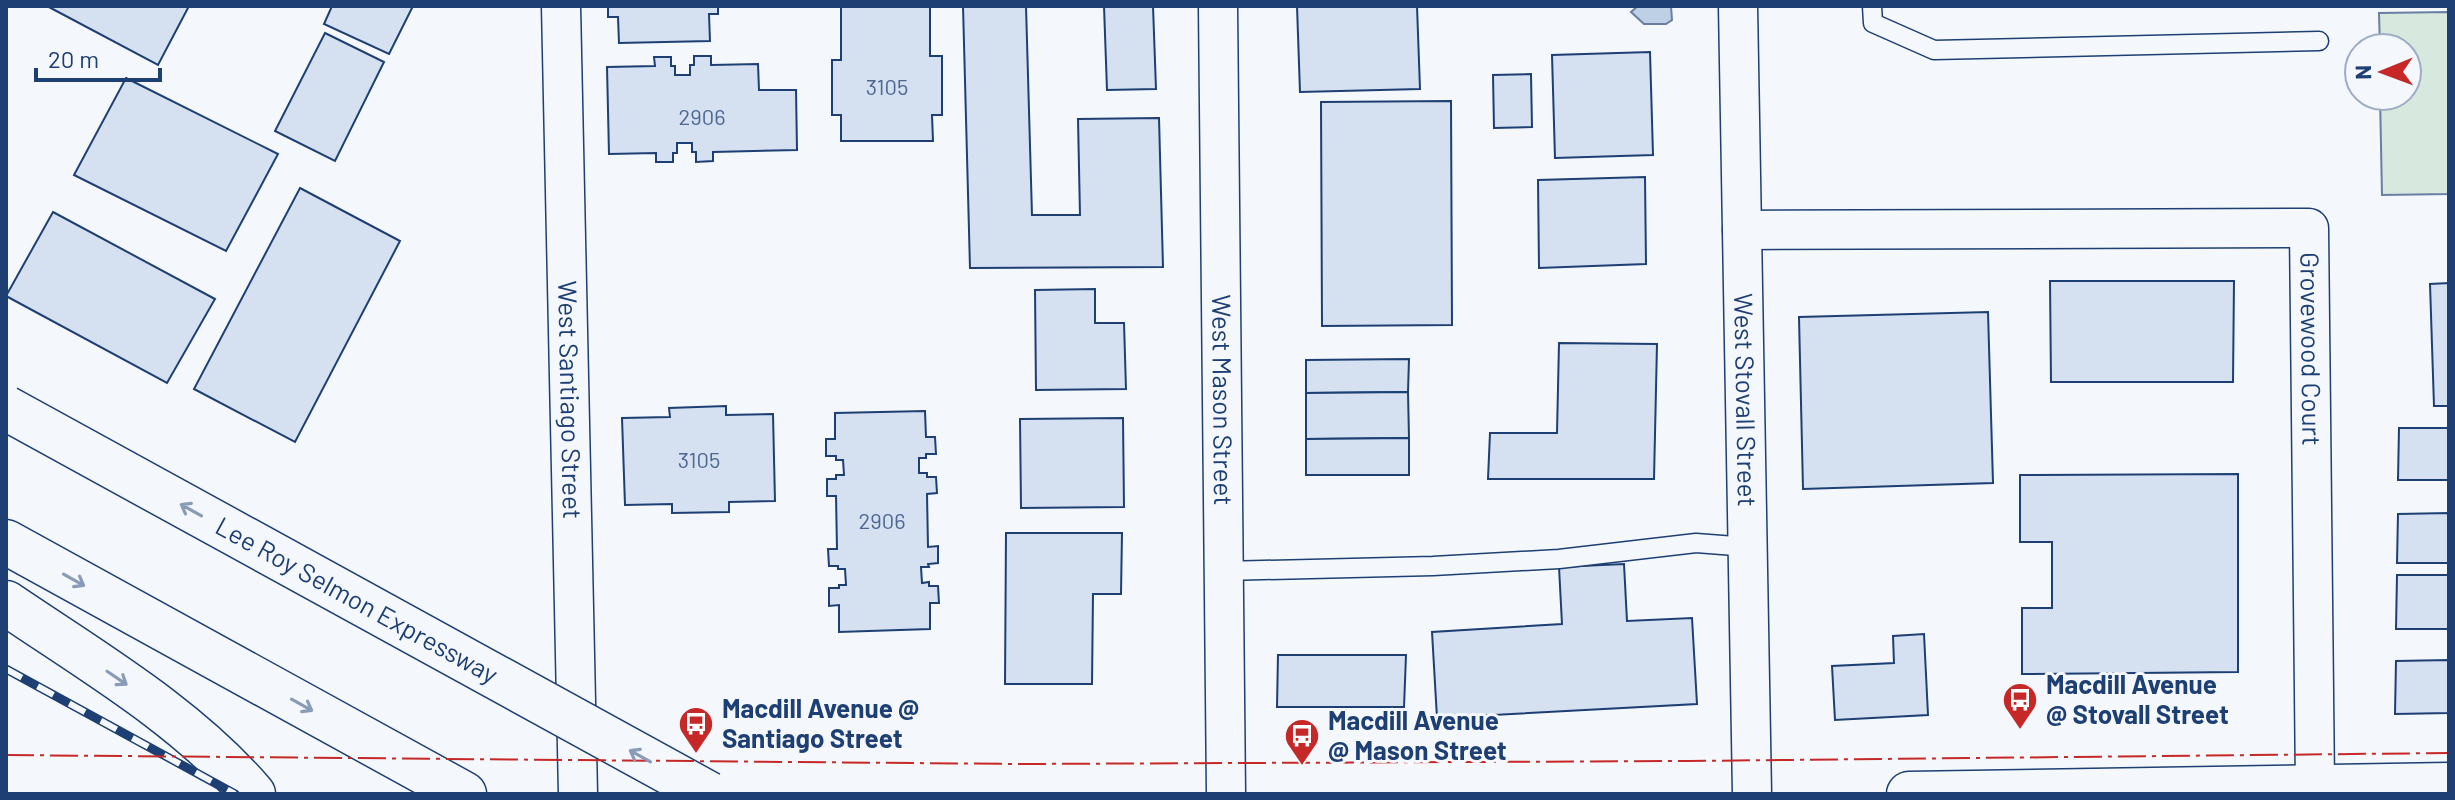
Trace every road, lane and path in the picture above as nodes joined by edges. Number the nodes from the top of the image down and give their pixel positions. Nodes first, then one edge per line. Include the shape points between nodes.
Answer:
1 (561, 6) edge
2 (1218, 6) edge
3 (1738, 6) edge
4 (1872, 6) edge
5 (2319, 41) dead end
6 (1742, 230) junction
7 (6, 408) edge
8 (6, 542) edge
9 (1748, 547) junction
10 (1224, 571) junction
11 (6, 603) edge
12 (2449, 785) edge
13 (2315, 786) junction
14 (253, 794) edge
15 (464, 794) edge
16 (578, 794) edge
17 (709, 794) edge
18 (1226, 794) edge
19 (1752, 794) edge
20 (1909, 794) edge
21 (1962, 794) edge

1 - 16 street, West Santiago Street
2 - 10 street, West Mason Street
3 - 6 street, West Stovall Street
4 - 5 lane via 1873,23 1934,50
6 - 9 street, West Stovall Street
6 - 13 street, Grovewood Court via 2309,228
17 -> 7 main road, Lee Roy Selmon Expressway, bridge
8 -> 15 main road
9 - 10 lane via 1696,543 1512,562
9 - 19 street, West Stovall Street
10 - 18 street, West Mason Street
11 -> 14 main road via 166,713
12 - 13 main road
13 - 21 main road
20 - 21 main road

